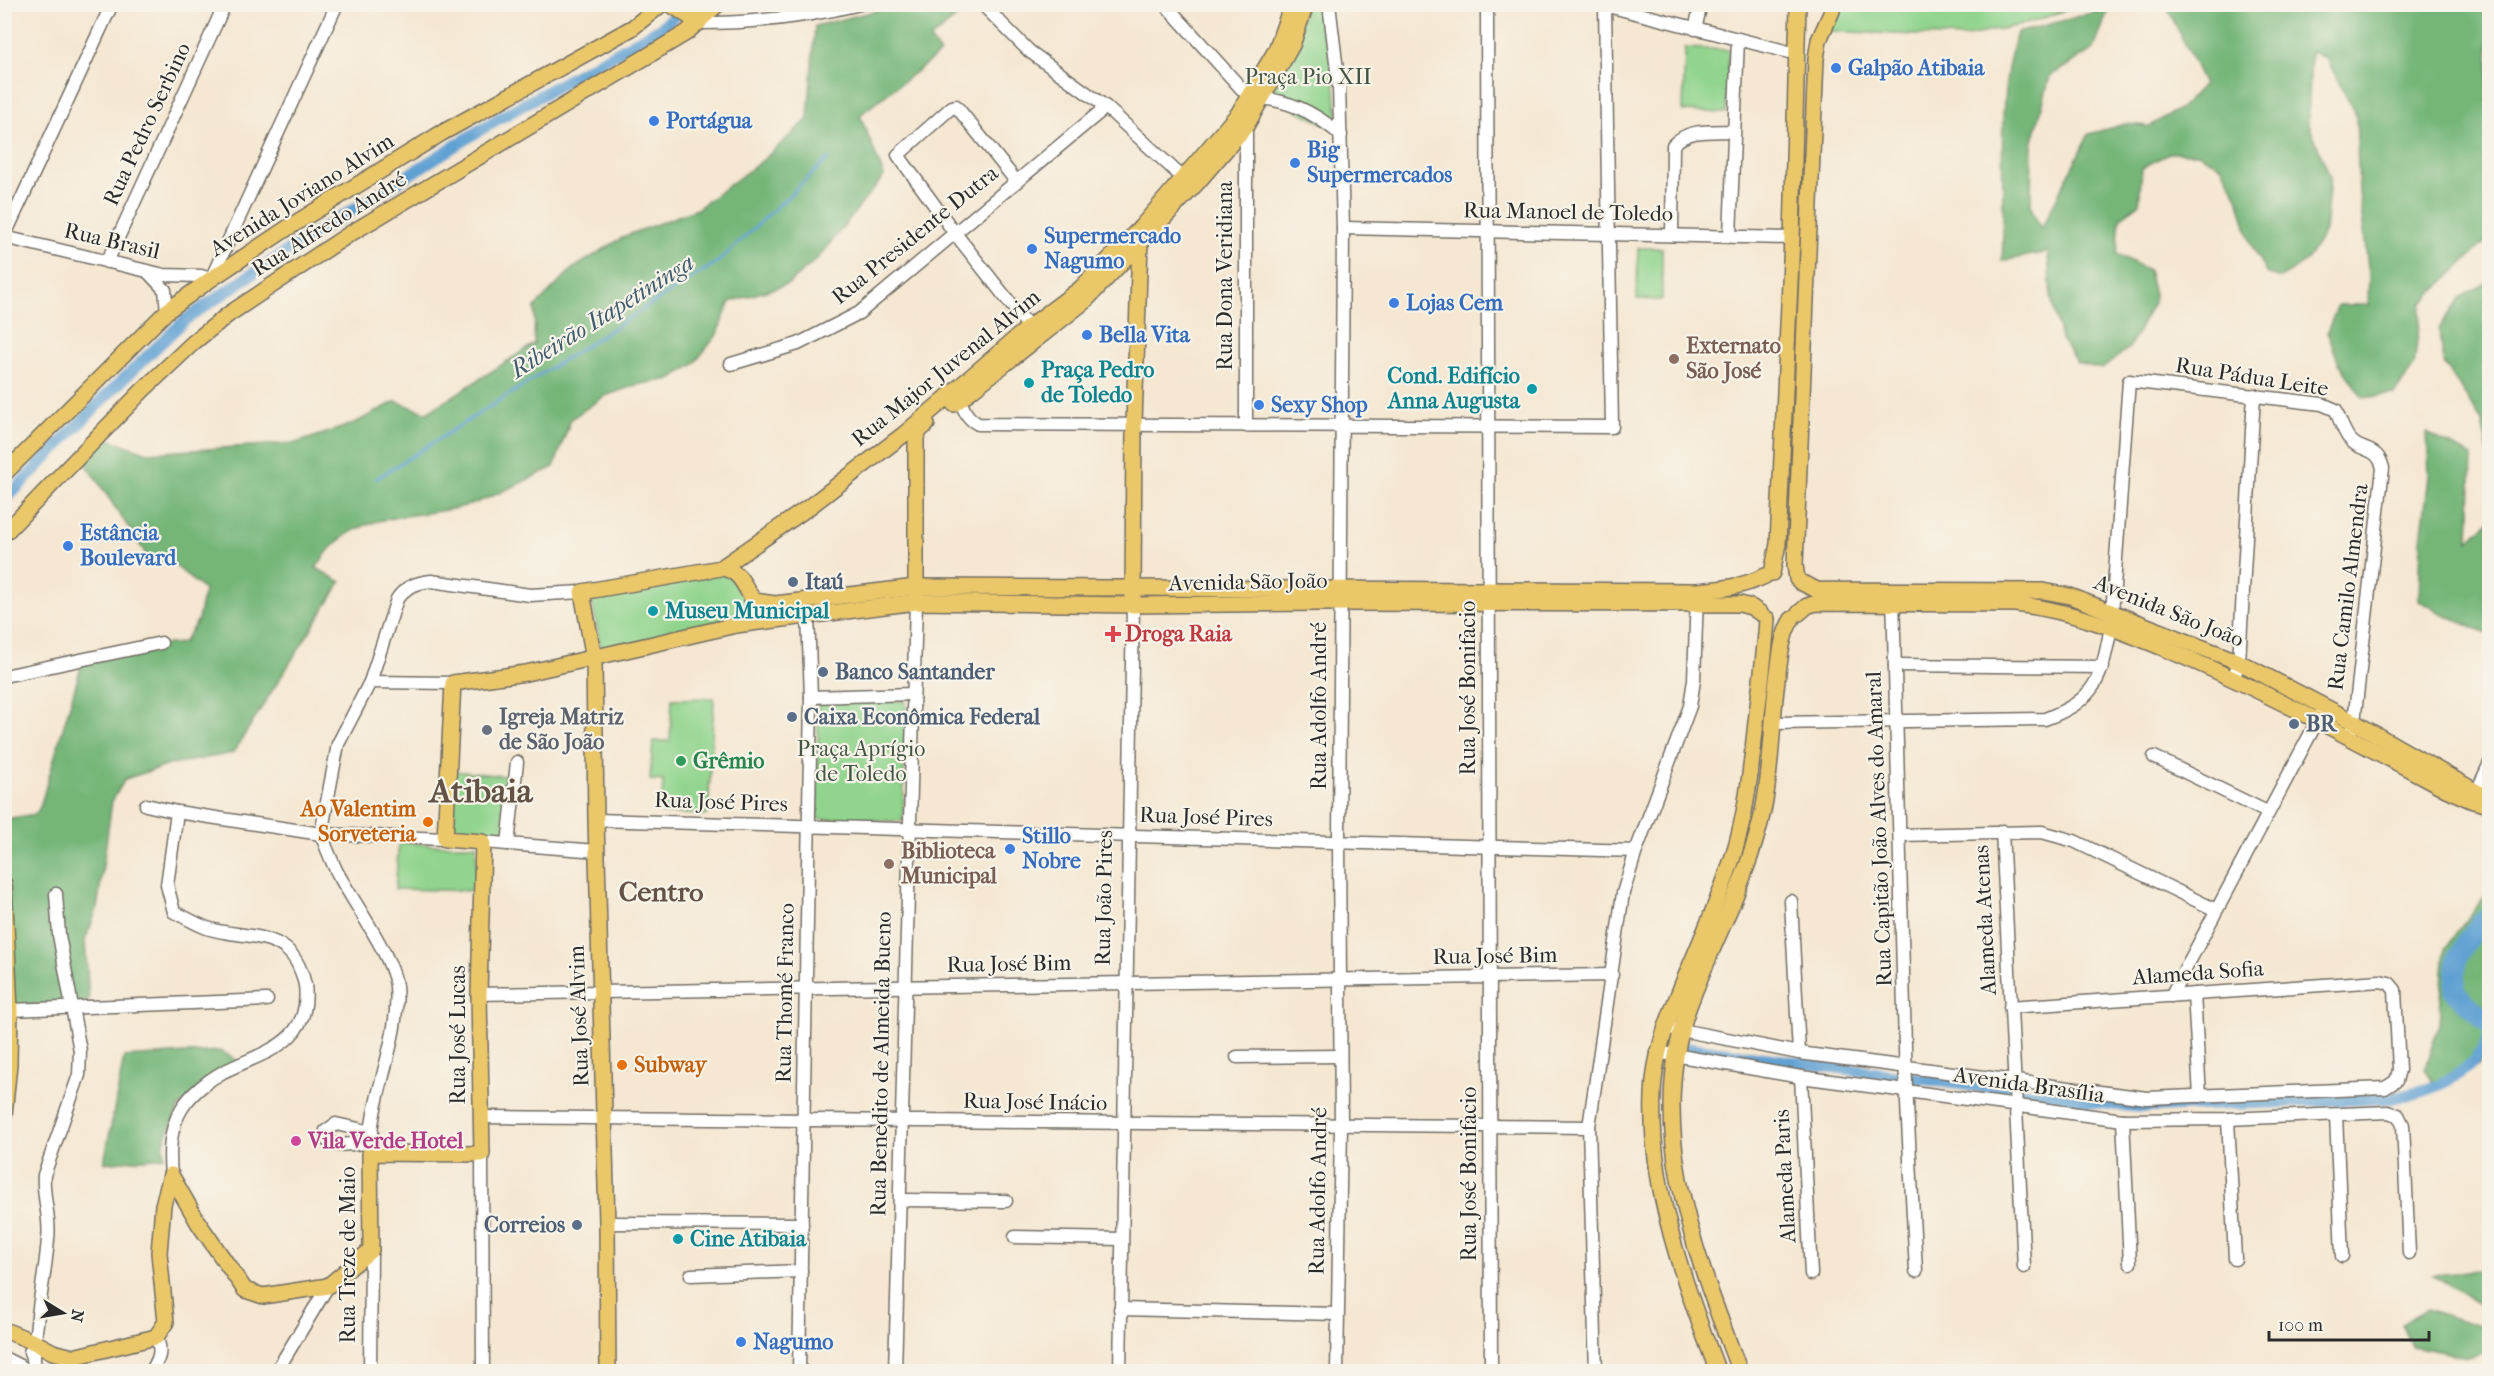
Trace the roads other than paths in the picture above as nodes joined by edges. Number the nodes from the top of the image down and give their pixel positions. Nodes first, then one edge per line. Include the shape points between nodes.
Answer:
1 (112, 4) edge
2 (225, 4) edge
3 (337, 4) edge
4 (718, 4) edge
5 (860, 4) edge
6 (982, 4) edge
7 (1165, 4) edge
8 (1292, 4) edge
9 (1306, 4) edge
10 (1329, 4) edge
11 (1487, 4) edge
12 (1701, 4) edge
13 (1832, 4) edge
14 (669, 5) edge
15 (1602, 5) edge
16 (648, 11) edge
17 (1798, 12) edge
18 (696, 21) junction
19 (1825, 27) junction
20 (1695, 28) junction
21 (1738, 39) junction
22 (1797, 54) junction
23 (1256, 98) junction
24 (1106, 107) junction
25 (1246, 126) junction
26 (1733, 131) junction
27 (1341, 135) junction
28 (1016, 181) junction
29 (1190, 182) junction
30 (1142, 226) junction
31 (1343, 228) junction
32 (1488, 231) junction
33 (954, 232) junction
34 (1610, 233) junction
35 (1672, 235) junction
36 (1730, 236) junction
37 (4, 237) edge
38 (1792, 238) junction
39 (1140, 246) junction
40 (107, 262) junction
41 (147, 271) junction
42 (211, 279) junction
43 (167, 311) junction
44 (1029, 327) junction
45 (1045, 335) junction
46 (731, 364) dead end
47 (958, 395) junction
48 (2254, 395) junction
49 (1134, 424) junction
50 (1246, 426) junction
51 (1341, 426) junction
52 (1488, 427) junction
53 (918, 433) joint
54 (896, 441) junction
55 (916, 456) junction
56 (2380, 458) joint
57 (4, 474) edge
58 (4, 534) edge
59 (721, 568) junction
60 (1768, 575) junction
61 (1799, 581) junction
62 (1133, 590) junction
63 (582, 592) junction
64 (750, 595) junction
65 (916, 595) junction
66 (1341, 596) junction
67 (1489, 596) junction
68 (1069, 597) junction
69 (1259, 597) junction
70 (1697, 597) junction
71 (1962, 597) junction
72 (1894, 598) junction
73 (1133, 605) junction
74 (2113, 611) junction
75 (808, 615) junction
76 (1764, 616) junction
77 (1795, 616) junction
78 (736, 625) junction
79 (2111, 627) junction
80 (161, 643) dead end
81 (594, 659) junction
82 (2239, 662) junction
83 (1895, 665) junction
84 (2103, 667) junction
85 (4, 675) edge
86 (2234, 677) junction
87 (370, 682) junction
88 (453, 683) junction
89 (2283, 684) junction
90 (913, 694) junction
91 (811, 697) junction
92 (2276, 699) junction
93 (2325, 706) junction
94 (1897, 720) junction
95 (2318, 720) junction
96 (2354, 722) junction
97 (1773, 723) junction
98 (2349, 737) junction
99 (2386, 748) junction
100 (2154, 757) dead end
101 (517, 762) dead end
102 (2490, 763) edge
103 (2475, 796) junction
104 (2490, 803) edge
105 (146, 805) dead end
106 (177, 812) junction
107 (2267, 812) junction
108 (596, 820) junction
109 (809, 826) junction
110 (909, 829) junction
111 (2002, 831) junction
112 (321, 834) junction
113 (1900, 835) junction
114 (1128, 836) junction
115 (445, 839) junction
116 (483, 842) junction
117 (1340, 842) junction
118 (508, 843) junction
119 (1489, 846) junction
120 (597, 851) junction
121 (1636, 851) junction
122 (4, 884) edge
123 (56, 894) dead end
124 (1791, 900) dead end
125 (2216, 910) junction
126 (1612, 975) junction
127 (1490, 977) junction
128 (1339, 980) junction
129 (1125, 983) junction
130 (906, 987) junction
131 (806, 989) junction
132 (602, 992) junction
133 (479, 994) junction
134 (2194, 994) junction
135 (2171, 996) junction
136 (267, 1000) dead end
137 (71, 1007) junction
138 (2010, 1007) junction
139 (10, 1010) junction
140 (1665, 1027) junction
141 (1681, 1030) junction
142 (1657, 1052) junction
143 (1799, 1053) junction
144 (1676, 1055) junction
145 (1340, 1056) junction
146 (1237, 1057) dead end
147 (1906, 1068) junction
148 (1801, 1077) junction
149 (2396, 1081) joint
150 (1906, 1087) junction
151 (2014, 1092) junction
152 (2200, 1096) junction
153 (4, 1115) edge
154 (2336, 1115) junction
155 (481, 1117) junction
156 (605, 1118) junction
157 (2228, 1119) junction
158 (805, 1120) junction
159 (2123, 1120) junction
160 (902, 1121) junction
161 (1123, 1123) junction
162 (1341, 1125) junction
163 (1490, 1127) junction
164 (1589, 1127) junction
165 (370, 1143) junction
166 (482, 1154) junction
167 (171, 1175) junction
168 (900, 1200) junction
169 (1006, 1201) dead end
170 (607, 1223) junction
171 (802, 1224) junction
172 (1015, 1237) dead end
173 (1121, 1239) junction
174 (371, 1250) junction
175 (2409, 1253) dead end
176 (2342, 1256) dead end
177 (2235, 1259) dead end
178 (2130, 1263) dead end
179 (2024, 1267) dead end
180 (801, 1271) junction
181 (1916, 1271) dead end
182 (1811, 1274) dead end
183 (691, 1275) dead end
184 (328, 1286) junction
185 (1120, 1309) junction
186 (1337, 1314) junction
187 (4, 1330) edge
188 (4, 1336) edge
189 (156, 1337) junction
190 (34, 1342) junction
191 (73, 1357) junction
192 (4, 1358) edge
193 (33, 1365) edge
194 (38, 1371) edge
195 (58, 1371) edge
196 (151, 1371) edge
197 (276, 1371) edge
198 (370, 1371) edge
199 (483, 1371) edge
200 (608, 1371) edge
201 (799, 1371) edge
202 (895, 1371) edge
203 (1120, 1371) edge
204 (1337, 1371) edge
205 (1491, 1371) edge
206 (1596, 1371) edge
207 (1718, 1371) edge
208 (1740, 1371) edge

1 - 37 street
2 - 40 street, Rua Pedro Serbino
3 - 42 street
4 - 18 main road, Rua Alfredo André
5 - 18 street via 832,12 738,23
6 - 24 street via 1029,51
7 - 23 street
8 - 23 main road
9 - 23 main road via 1292,45
10 - 27 street, Rua Adolfo André
11 - 32 street, Rua José Bonifacio
12 - 20 street
13 - 19 main road
14 - 16 main road, Avenida Joviano Alvim
14 - 18 main road
15 - 20 street
15 - 34 street
16 - 42 main road, Avenida Joviano Alvim via 622,34 440,134
17 - 19 main road via 1804,28
17 - 22 main road
18 - 58 main road, Rua Alfredo André via 648,57 348,235 229,314 143,390
19 - 61 main road via 1816,58 1795,565
20 - 21 street
21 - 22 street
21 - 26 street
22 - 38 main road
23 - 25 main road, Rua Major Juvenal Alvim
23 - 27 street via 1301,107
23 - 29 main road, Rua Major Juvenal Alvim via 1238,114
24 - 28 street, Rua Presidente Dutra
24 - 29 street
25 - 29 main road, Rua Major Juvenal Alvim
25 - 50 street, Rua Dona Veridiana
26 - 35 street via 1691,132 1673,145
26 - 36 street
27 - 31 street, Rua Adolfo André
28 - 33 street, Rua Presidente Dutra
28 - 33 street via 960,109 952,107 898,155
29 - 30 main road, Rua Major Juvenal Alvim
29 - 39 main road, Rua Major Juvenal Alvim
30 - 39 main road
30 - 44 main road, Rua Major Juvenal Alvim via 1080,289
31 - 32 street, Rua Manoel de Toledo
31 - 51 street, Rua Adolfo André
32 - 34 street, Rua Manoel de Toledo
32 - 52 street, Rua José Bonifacio
33 - 44 street
33 - 46 street, Rua Presidente Dutra via 859,313 798,344
34 - 35 street, Rua Manoel de Toledo
34 - 52 street via 1612,427
35 - 36 street, Rua Manoel de Toledo
36 - 38 street, Rua Manoel de Toledo
37 - 40 street, Rua Brasil
38 - 60 main road via 1779,544
39 - 45 main road, Rua Major Juvenal Alvim via 1085,302
39 - 49 main road
40 - 41 street, Rua Brasil
41 - 42 street, Rua Brasil
41 - 43 street via 165,290
42 - 43 main road, Avenida Joviano Alvim
43 - 57 main road, Avenida Joviano Alvim
44 - 45 street
44 - 47 main road, Rua Major Juvenal Alvim
45 - 47 main road, Rua Major Juvenal Alvim
47 - 49 street via 969,420 978,424
47 - 53 main road, Rua Major Juvenal Alvim
47 - 54 main road, Rua Major Juvenal Alvim
48 - 56 street, Rua Pádua Leite via 2322,404 2336,410 2349,439
48 - 74 street, Rua Pádua Leite via 2129,381
48 - 82 street
49 - 50 street
49 - 62 main road, Rua João Pires
50 - 51 street
51 - 52 street
51 - 66 street, Rua Adolfo André
52 - 67 street, Rua José Bonifacio
53 - 55 main road, Rua Benedito de Almeida Bueno
54 - 55 main road via 909,443
54 - 59 main road, Rua Major Juvenal Alvim
55 - 65 main road, Rua Benedito de Almeida Bueno
56 - 96 street, Rua Camilo Almendra via 2383,468
59 - 63 main road
59 - 64 main road via 734,572
60 - 61 main road via 1786,572
60 - 70 main road, Avenida São João
60 - 76 main road via 1759,582 1754,598
61 - 72 main road, Avenida São João via 1817,590
61 - 77 main road via 1804,598
62 - 68 main road, Avenida São João
62 - 69 main road, Avenida São João
62 - 73 main road, Rua João Pires
63 - 81 main road, Rua José Alvim
63 - 87 street via 530,595 431,581 410,586 397,599
64 - 65 main road, Avenida São João via 754,601 775,604
64 - 78 main road
65 - 68 main road, Avenida São João
65 - 75 main road, Avenida São João
65 - 90 street, Rua Benedito de Almeida Bueno
66 - 67 main road, Avenida São João
66 - 69 main road, Avenida São João
66 - 117 street, Rua Adolfo André
67 - 70 main road, Avenida São João
67 - 119 street, Rua José Bonifacio
68 - 73 main road, Avenida São João
69 - 73 main road, Avenida São João
70 - 76 main road, Avenida São João via 1751,607
70 - 121 street via 1694,680 1689,706
71 - 72 main road, Avenida São João
71 - 74 main road, Avenida São João via 2043,591
71 - 79 main road, Avenida São João via 2044,607
72 - 77 main road, Avenida São João via 1816,603
72 - 83 street, Rua Capitão João Alves do Amaral
73 - 114 street, Rua João Pires
74 - 79 street
74 - 82 main road, Avenida São João
75 - 78 main road, Avenida São João
75 - 91 street, Rua Thomé Franco
76 - 77 main road via 1775,621
76 - 140 main road via 1752,761 1741,829 1724,882
77 - 97 main road via 1783,639
78 - 81 main road, Avenida São João
79 - 84 street
79 - 86 main road, Avenida São João
80 - 85 street
81 - 88 main road, Avenida São João
81 - 108 main road, Rua José Alvim
82 - 86 street
82 - 89 main road, Avenida São João
83 - 84 street
83 - 94 street, Rua Capitão João Alves do Amaral
84 - 94 street via 2089,694 2070,710 2046,719
86 - 92 main road, Avenida São João
87 - 88 street
87 - 112 street via 338,744
88 - 115 main road
89 - 92 main road
89 - 93 main road, Avenida São João
90 - 91 street
90 - 110 street, Rua Benedito de Almeida Bueno
91 - 109 street, Rua Thomé Franco
92 - 95 main road, Avenida São João
93 - 95 street
93 - 96 main road, Avenida São João
94 - 97 street
94 - 113 street, Rua Capitão João Alves do Amaral
95 - 98 main road, Avenida São João
95 - 107 street
96 - 98 street, Rua Camilo Almendra
96 - 99 main road, Avenida São João
97 - 141 main road via 1766,794 1755,845
98 - 99 main road, Avenida São João
99 - 103 main road, Avenida São João
100 - 107 street
101 - 118 street
102 - 103 street
103 - 104 main road, Avenida São João
105 - 106 street
106 - 112 street
106 - 167 street via 167,885 174,912 208,928 273,942 286,949 300,971 307,999 301,1022 289,1037 269,1052 222,1072 181,1109 169,1144
107 - 125 street
108 - 109 street, Rua José Pires
108 - 120 main road, Rua José Alvim
109 - 110 street, Rua José Pires
109 - 131 street, Rua Thomé Franco
110 - 114 street, Rua José Pires
110 - 130 street, Rua Benedito de Almeida Bueno
111 - 113 street
111 - 125 street via 2042,832 2074,841
111 - 138 street, Alameda Atenas
112 - 115 street
112 - 165 street, Rua Treze de Maio via 396,984 391,1036
113 - 147 street, Rua Capitão João Alves do Amaral
114 - 117 street, Rua José Pires
114 - 129 street, Rua João Pires
115 - 116 main road
116 - 118 street
116 - 133 main road, Rua José Lucas
117 - 119 street, Rua José Pires
117 - 128 street, Rua Adolfo André
118 - 120 street
119 - 121 street, Rua José Pires
119 - 127 street, Rua José Bonifacio
120 - 132 main road, Rua José Alvim
121 - 126 street via 1623,892
122 - 139 main road
123 - 137 street
124 - 143 street
125 - 135 street
126 - 127 street, Rua José Bim
126 - 164 street
127 - 128 street, Rua José Bim
127 - 163 street, Rua José Bonifacio
128 - 129 street, Rua José Bim
128 - 145 street, Rua Adolfo André
129 - 130 street, Rua José Bim
129 - 161 street, Rua João Pires
130 - 131 street, Rua José Bim
130 - 160 street, Rua Benedito de Almeida Bueno
131 - 132 street, Rua José Bim
131 - 158 street, Rua Thomé Franco
132 - 133 street, Rua José Bim
132 - 156 main road, Rua José Alvim
133 - 155 main road, Rua José Lucas
134 - 135 street, Alameda Sofia
134 - 149 street, Alameda Sofia via 2389,983 2394,990 2399,1070
134 - 152 street
135 - 138 street, Alameda Sofia
136 - 137 street
137 - 139 street
137 - 190 street via 78,1032 79,1075 44,1175 49,1238
138 - 151 street, Alameda Atenas
139 - 153 main road
140 - 141 street, Avenida Brasília
140 - 142 main road
141 - 143 street, Avenida Brasília
141 - 144 main road
142 - 144 street, Avenida Brasília
142 - 207 main road via 1652,1096 1668,1221 1681,1271
143 - 147 street, Avenida Brasília
144 - 148 street, Avenida Brasília
144 - 208 main road via 1673,1128 1679,1183 1696,1255
145 - 146 street
145 - 162 street, Rua Adolfo André
147 - 150 street, Rua Capitão João Alves do Amaral
147 - 151 street, Avenida Brasília
148 - 150 street, Avenida Brasília
148 - 182 street, Alameda Paris
149 - 152 street, Avenida Brasília via 2385,1088
150 - 151 street, Avenida Brasília
150 - 181 street, Rua Capitão João Alves do Amaral
151 - 152 street, Avenida Brasília via 2147,1098
151 - 159 street, Avenida Brasília
151 - 179 street, Alameda Atenas
154 - 157 street, Avenida Brasília
154 - 175 street, Avenida Brasília via 2398,1115 2403,1125
154 - 176 street
155 - 156 street, Rua José Inácio
155 - 166 main road, Rua José Lucas
156 - 158 street, Rua José Inácio
156 - 170 main road, Rua José Alvim
157 - 159 street, Avenida Brasília
157 - 177 street
158 - 160 street, Rua José Inácio
158 - 171 street, Rua Thomé Franco
159 - 178 street
160 - 161 street, Rua José Inácio
160 - 168 street, Rua Benedito de Almeida Bueno
161 - 162 street, Rua José Inácio
161 - 173 street, Rua João Pires
162 - 163 street, Rua José Inácio
162 - 186 street, Rua Adolfo André
163 - 164 street, Rua José Inácio
163 - 205 street, Rua José Bonifacio
164 - 206 street
165 - 166 main road
165 - 174 main road, Rua Treze de Maio
166 - 199 street, Rua José Lucas
167 - 184 main road via 245,1290 263,1296
167 - 189 main road via 163,1205 159,1253 166,1322
168 - 169 street
168 - 202 street, Rua Benedito de Almeida Bueno
170 - 171 street
170 - 200 main road, Rua José Alvim
171 - 180 street, Rua Thomé Franco
172 - 173 street
173 - 185 street, Rua João Pires
174 - 184 main road
174 - 198 street, Rua Treze de Maio
180 - 183 street
180 - 201 street, Rua Thomé Franco
184 - 197 street
185 - 186 street
185 - 203 street, Rua João Pires
186 - 204 street, Rua Adolfo André
187 - 190 main road
188 - 193 street via 28,1348
189 - 191 main road
189 - 196 street via 161,1348
190 - 191 main road
190 - 193 street
191 - 195 street
192 - 193 street
193 - 194 street

